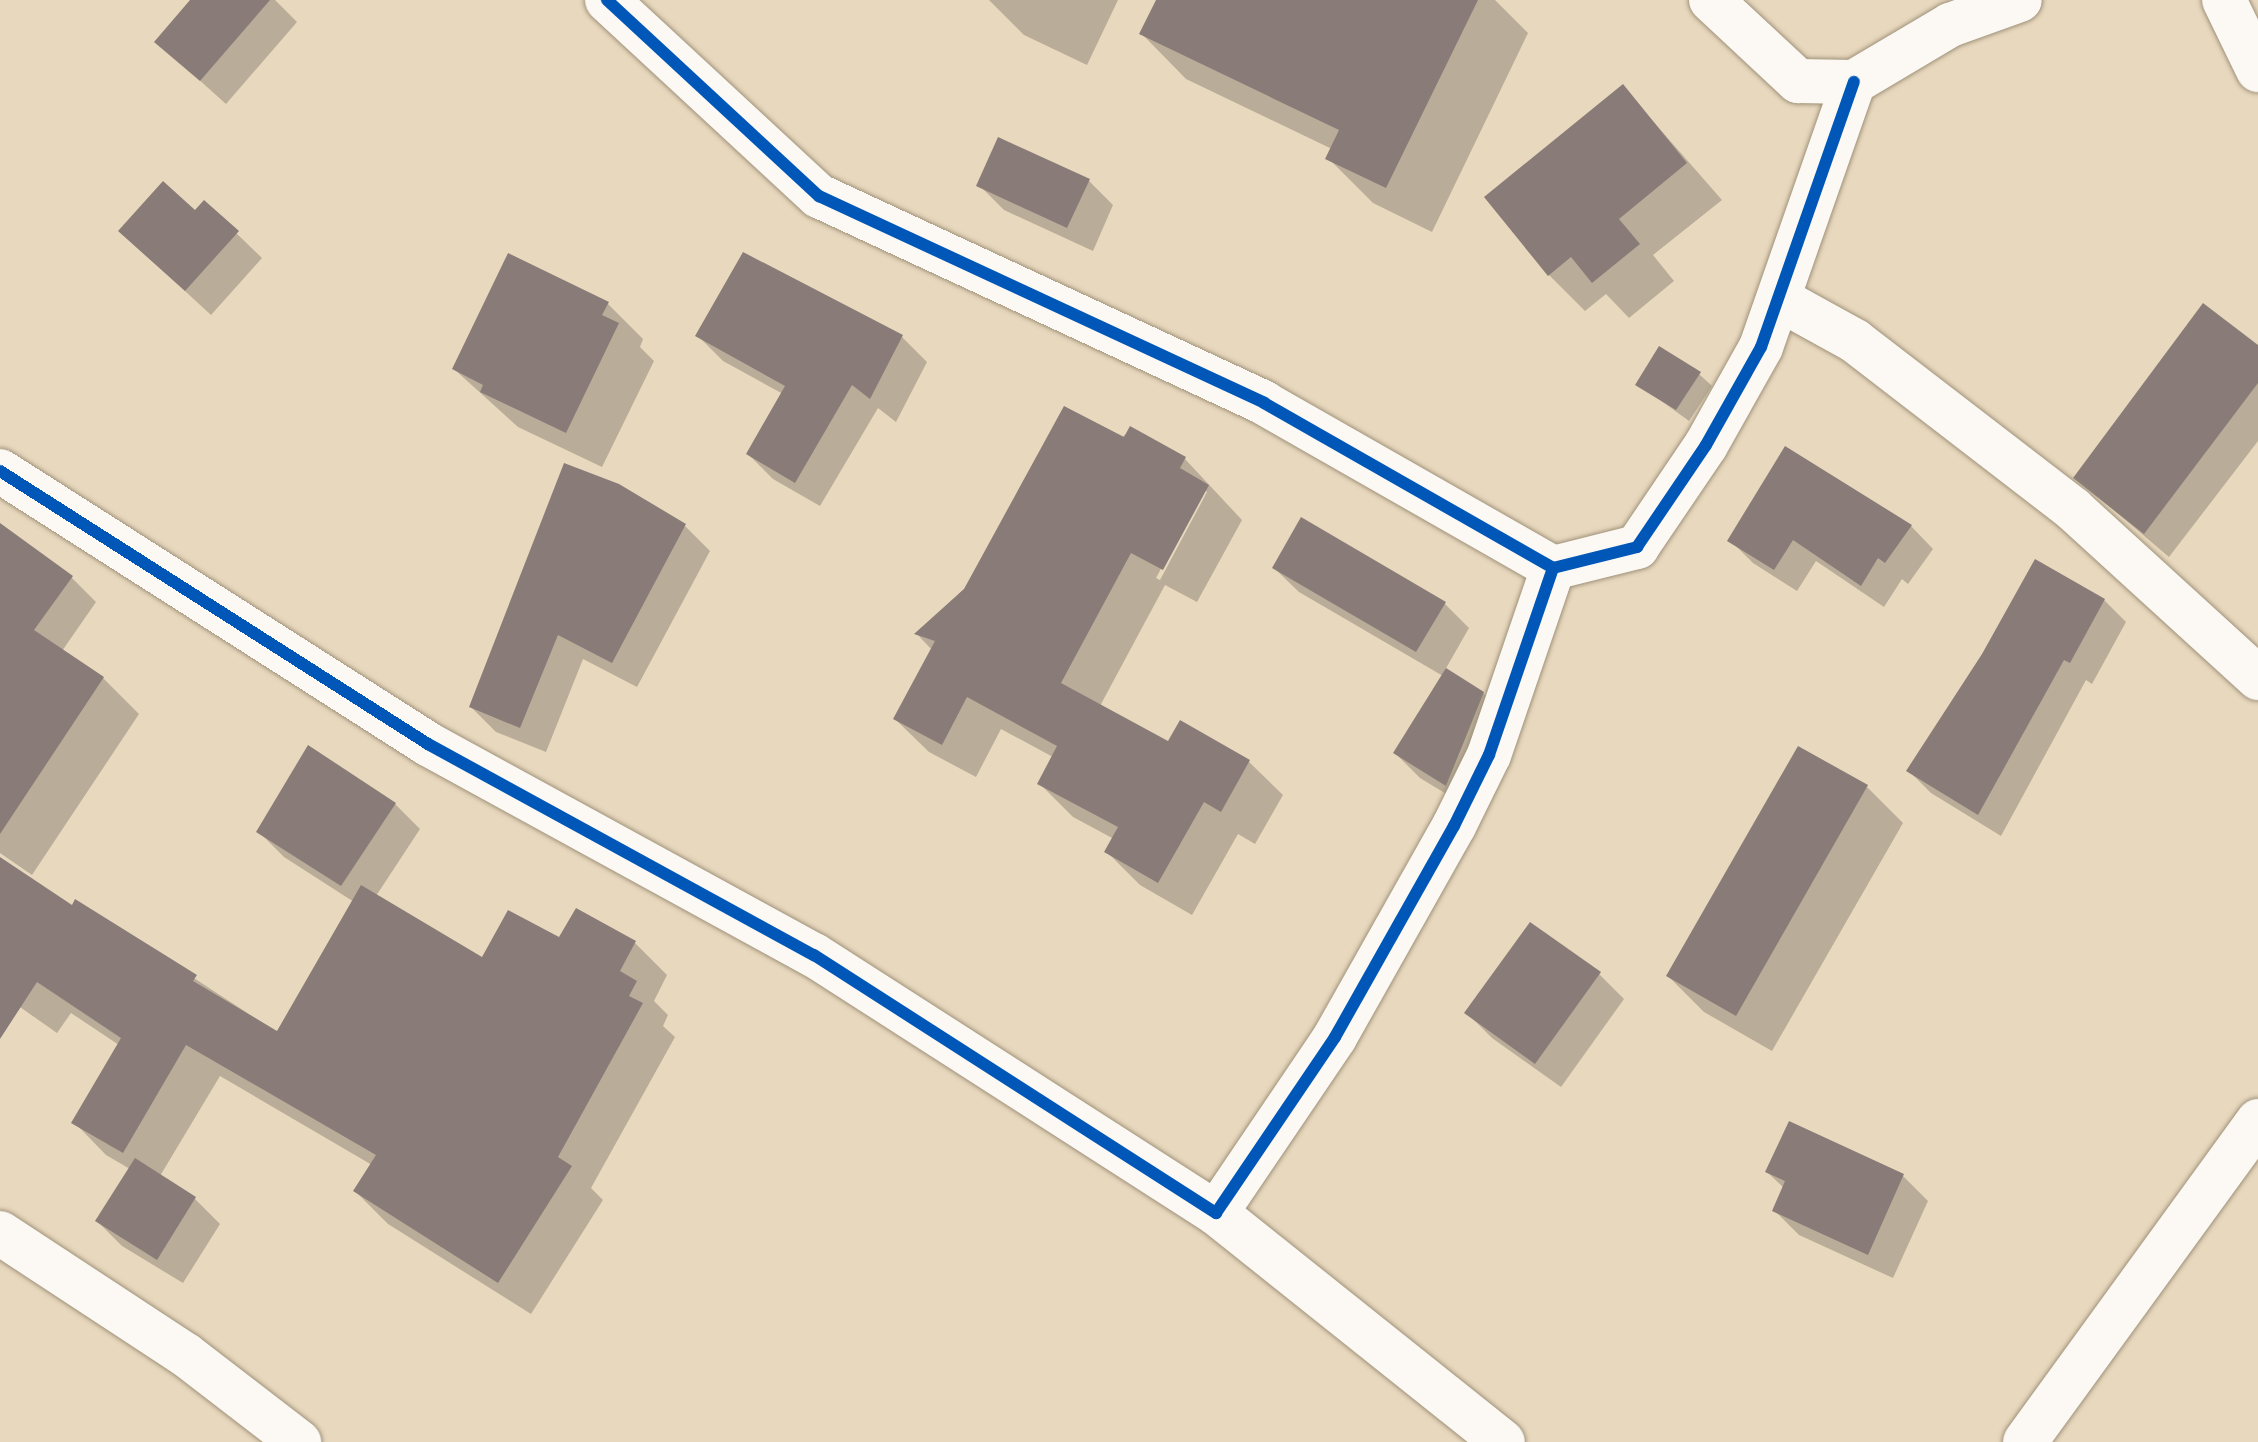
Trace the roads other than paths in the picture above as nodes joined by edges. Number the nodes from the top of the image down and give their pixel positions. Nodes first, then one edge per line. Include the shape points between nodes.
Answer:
1 (607, 0) edge
2 (1711, 0) edge
3 (2020, 0) edge
4 (2224, 0) edge
5 (2258, 70) edge
6 (1854, 82) junction
7 (1779, 299) junction
8 (0, 471) edge
9 (1553, 568) junction
10 (2258, 678) edge
11 (2258, 1121) edge
12 (1216, 1213) junction
13 (0, 1233) edge
14 (299, 1442) edge
15 (1503, 1442) edge
16 (2025, 1442) edge

1 - 9 street via 819,196 1264,403
2 - 6 street via 1798,81
3 - 6 street via 1950,25
4 - 5 street
6 - 7 street
7 - 9 street via 1761,347 1706,445 1637,547
7 - 10 street via 1855,341 2073,509
8 - 12 street via 428,744 826,962
9 - 12 street via 1489,755 1454,826 1335,1037
11 - 16 street
12 - 15 street
13 - 14 street via 186,1355

